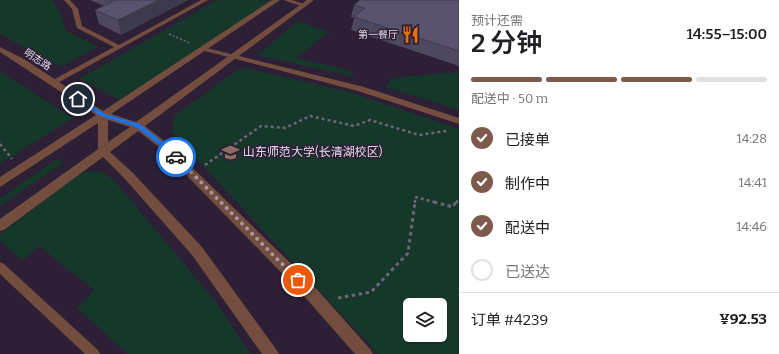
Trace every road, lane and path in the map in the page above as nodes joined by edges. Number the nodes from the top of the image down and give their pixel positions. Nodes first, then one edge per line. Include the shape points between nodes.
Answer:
1 (67, 0) edge
2 (205, 0) edge
3 (278, 0) edge
4 (286, 0) edge
5 (308, 3) edge
6 (151, 30) junction
7 (119, 47) junction
8 (0, 49) edge
9 (203, 49) junction
10 (232, 57) junction
11 (54, 83) junction
12 (103, 115) junction
13 (459, 121) edge
14 (138, 126) junction
15 (452, 130) dead end
16 (103, 151) junction
17 (192, 173) junction
18 (0, 183) edge
19 (459, 198) edge
20 (0, 226) edge
21 (0, 267) edge
22 (318, 302) junction
23 (94, 354) edge
24 (271, 354) edge
25 (365, 354) edge

1 - 7 lane via 75,9 79,27
2 - 6 lane
3 - 9 street
4 - 5 lane
5 - 10 street
6 - 7 lane
6 - 9 path via 173,35
7 - 11 lane
8 - 11 street, 明志路
9 - 10 lane
9 - 12 street
10 - 13 lane via 361,89
10 - 14 street
11 - 12 street, 明志路
12 - 14 street, 明志路
12 - 16 street
12 - 18 street
14 - 16 street
14 - 17 street, 明志路 via 163,145
15 - 17 path via 419,135 370,120 354,126 310,116 285,128 262,126
16 - 20 street
16 - 24 street via 129,176 196,252
17 - 22 street, 明志路
19 - 22 path via 453,207 414,197 408,253 371,292
21 - 23 lane
22 - 25 street, 明志路

